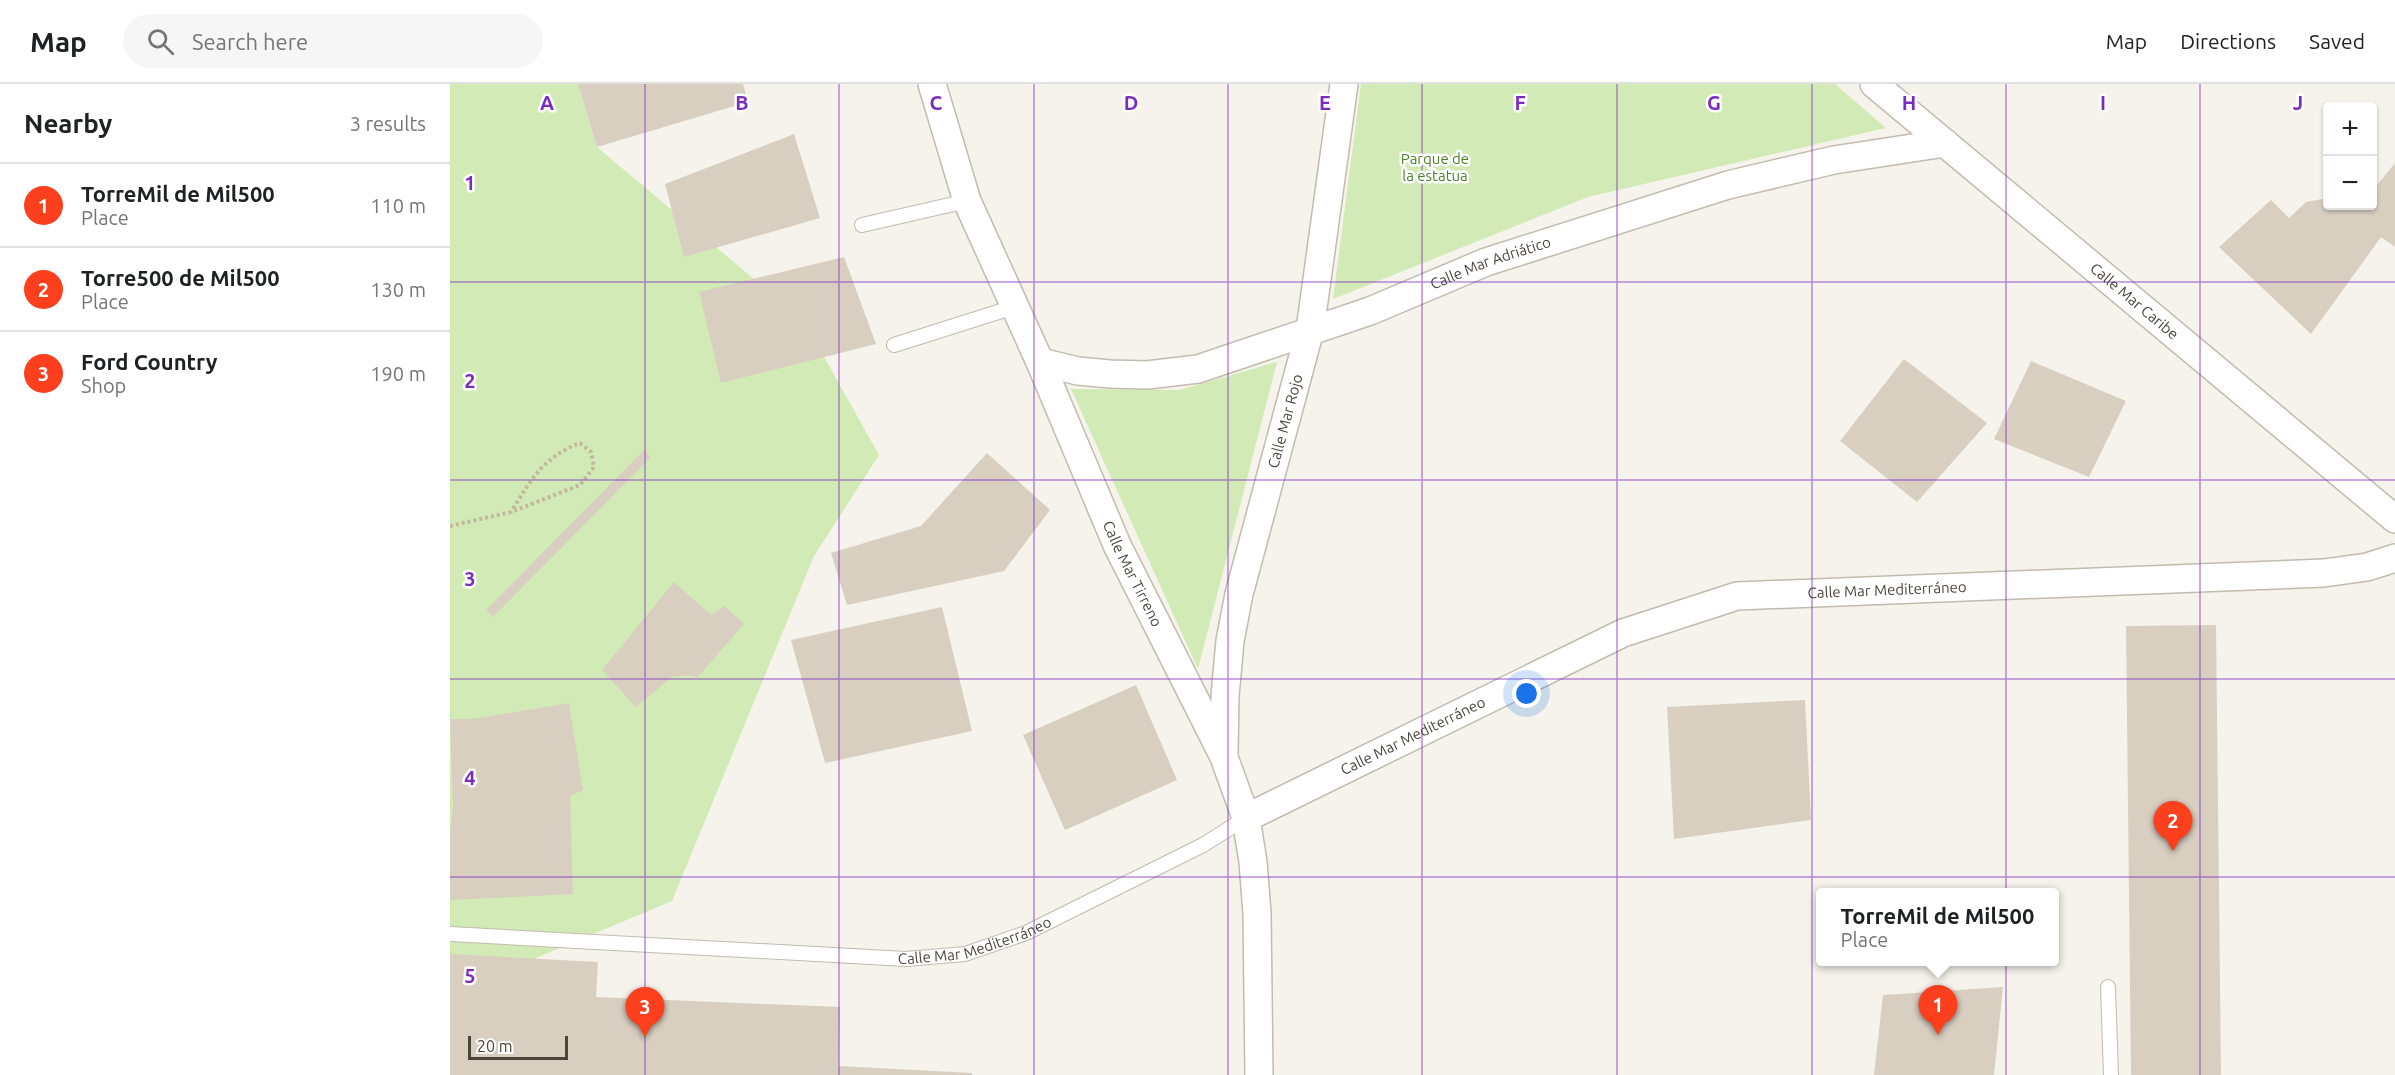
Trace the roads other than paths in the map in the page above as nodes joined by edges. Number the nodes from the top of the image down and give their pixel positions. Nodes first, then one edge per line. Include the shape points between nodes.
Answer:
1 (932, 84) edge
2 (1344, 84) edge
3 (1874, 84) edge
4 (1945, 143) junction
5 (967, 201) junction
6 (862, 225) dead end
7 (1014, 307) junction
8 (1310, 330) junction
9 (894, 345) dead end
10 (1040, 362) junction
11 (2395, 519) edge
12 (2395, 558) edge
13 (1224, 757) junction
14 (1246, 818) junction
15 (450, 934) edge
16 (2108, 987) dead end
17 (1259, 1075) edge
18 (2111, 1075) edge

1 - 5 street, Calle Mar Tirreno
2 - 8 street, Calle Mar Rojo
3 - 4 street, Calle Mar Caribe
4 - 8 street, Calle Mar Adriático via 1834,160 1728,185 1486,262 1370,311
4 - 11 street, Calle Mar Caribe
5 - 6 lane
5 - 7 street, Calle Mar Tirreno
7 - 9 lane
7 - 10 street, Calle Mar Tirreno
8 - 10 street, Calle Mar Adriático via 1198,369 1147,375 1110,374
8 - 13 street, Calle Mar Rojo via 1239,594 1230,641
10 - 13 street, Calle Mar Tirreno via 1117,545
12 - 14 street, Calle Mar Mediterráneo via 2367,567 2324,573 1737,596 1623,633
13 - 14 street, Calle Mar Tirreno
14 - 15 lane, Calle Mar Mediterráneo via 1203,846 1026,933 964,954 906,959
14 - 17 street, Calle Mar Tirreno via 1257,913
16 - 18 lane

